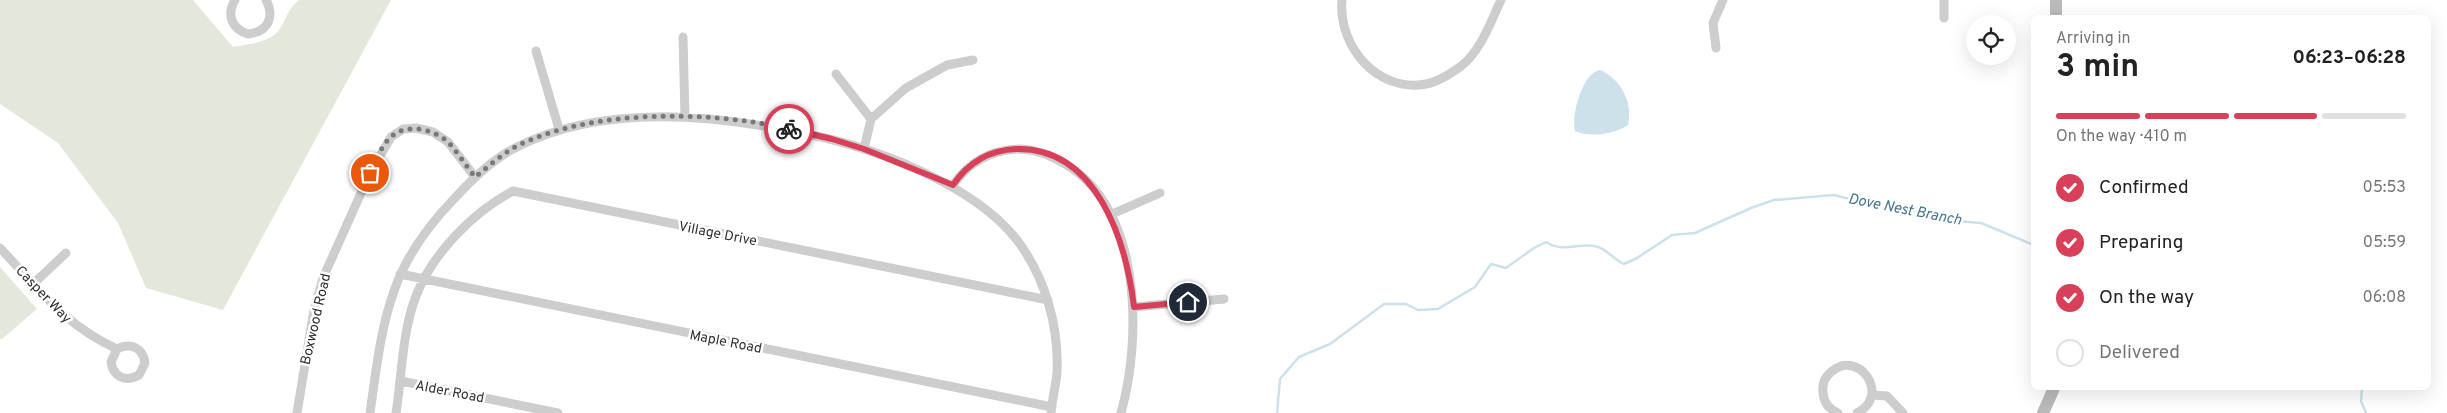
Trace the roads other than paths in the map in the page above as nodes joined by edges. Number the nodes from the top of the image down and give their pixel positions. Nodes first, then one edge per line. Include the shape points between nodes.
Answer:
1 (235, 0) edge
2 (266, 0) edge
3 (1342, 0) edge
4 (1501, 0) edge
5 (1723, 0) edge
6 (1944, 0) edge
7 (2056, 0) edge
8 (2056, 15) edge
9 (1944, 18) dead end
10 (683, 37) dead end
11 (1716, 48) dead end
12 (536, 51) dead end
13 (973, 60) dead end
14 (836, 74) dead end
15 (685, 117) junction
16 (871, 119) junction
17 (559, 129) junction
18 (864, 149) junction
19 (475, 177) junction
20 (953, 185) junction
21 (1160, 193) dead end
22 (1110, 215) junction
23 (0, 248) edge
24 (66, 253) dead end
25 (400, 274) junction
26 (424, 279) junction
27 (33, 284) junction
28 (1224, 299) dead end
29 (1048, 300) junction
30 (1134, 307) junction
31 (117, 349) dead end
32 (401, 381) junction
33 (2053, 390) edge
34 (1872, 395) junction
35 (1051, 410) edge
36 (297, 413) edge
37 (370, 413) edge
38 (396, 413) edge
39 (558, 413) edge
40 (1121, 413) edge
41 (1838, 413) edge
42 (1857, 413) edge
43 (1903, 413) edge
44 (2043, 413) edge

1 - 2 street via 230,9 230,19 236,28 248,34 263,30 268,24 270,8
3 - 4 street via 1344,33 1353,49 1373,71 1407,84 1426,84 1461,66 1476,50
5 - 11 street via 1713,23
6 - 9 street
7 - 8 street
10 - 15 street
12 - 17 street
13 - 16 street via 947,65 921,78
14 - 16 street
15 - 17 street via 643,117
15 - 18 street via 770,125
16 - 18 street
17 - 19 street via 514,148
18 - 20 street
19 - 25 street via 438,216
19 - 36 street, Boxwood Road via 448,142 432,132 403,129 391,137 370,173 323,278 314,310
20 - 22 street via 972,162 1008,149 1033,149 1077,171 1097,192
20 - 29 street via 994,215 1017,240
21 - 22 street
22 - 30 street via 1130,277
23 - 27 street, Casper Way
24 - 27 street
25 - 26 street, Maple Road
25 - 37 street via 378,351
26 - 29 street, Village Drive via 469,221 491,202 513,191
26 - 32 street via 408,327
26 - 35 street, Maple Road
27 - 31 street, Casper Way via 61,315
28 - 30 street
29 - 35 street via 1056,344 1057,374
30 - 40 street via 1132,362
32 - 38 street
32 - 39 street, Alder Road
33 - 44 street
34 - 41 street via 1866,373 1850,366 1834,369 1824,382 1823,395 1829,407
34 - 42 street via 1868,404
34 - 43 street via 1888,396

